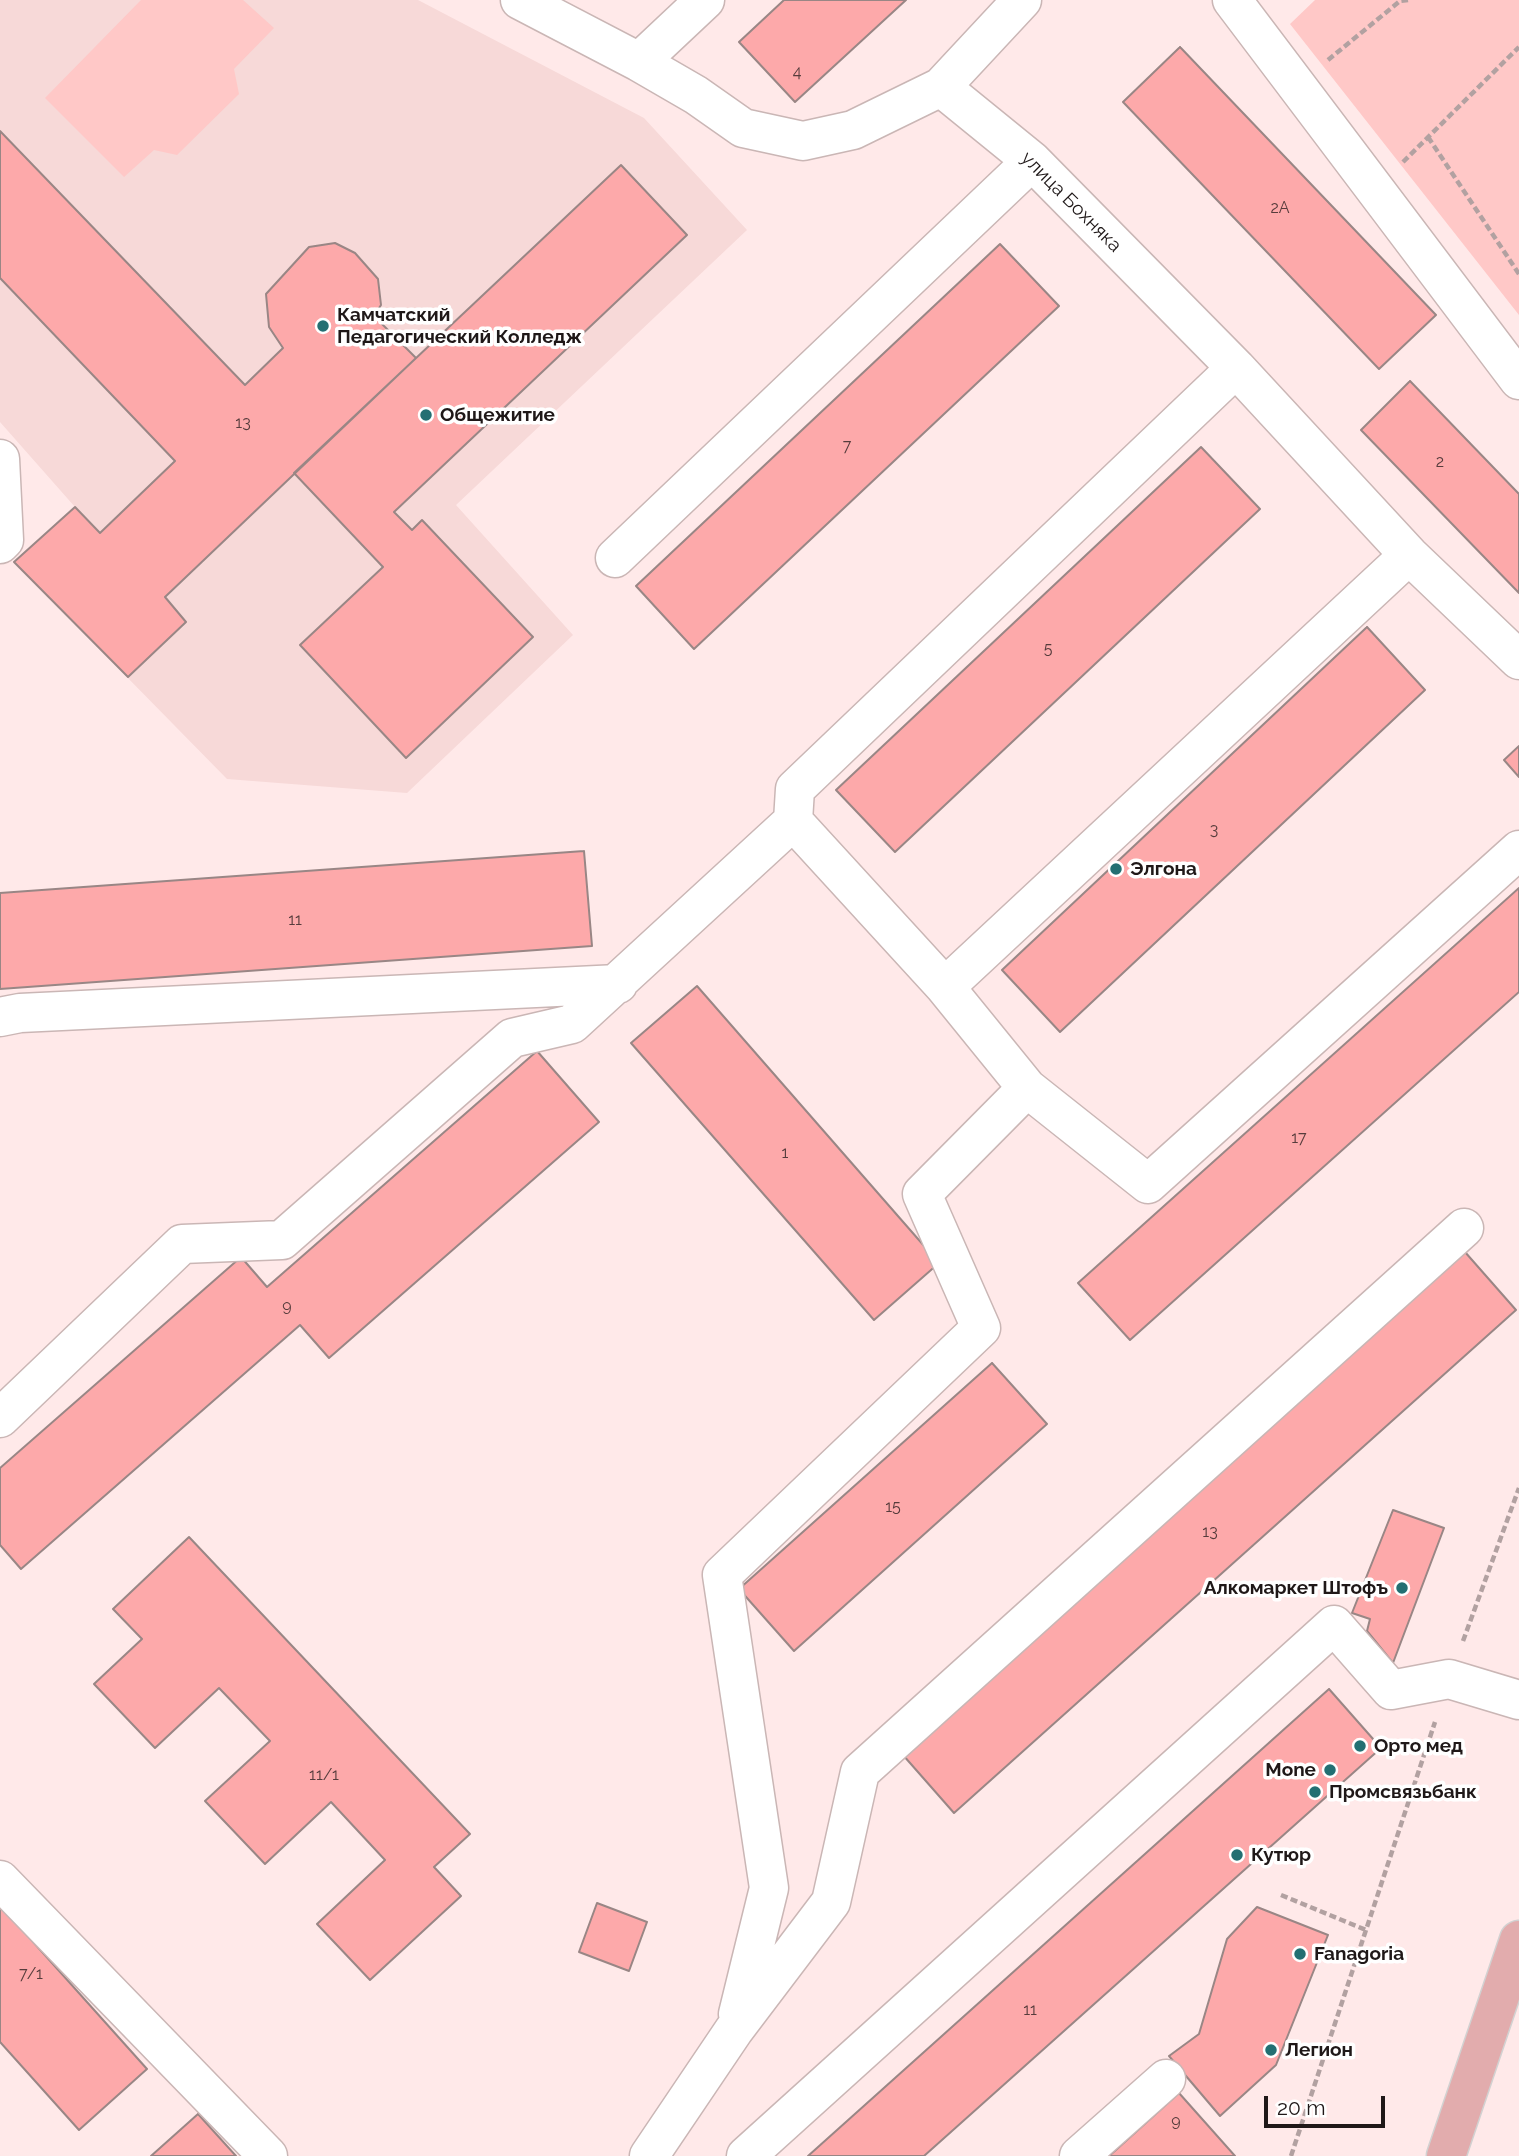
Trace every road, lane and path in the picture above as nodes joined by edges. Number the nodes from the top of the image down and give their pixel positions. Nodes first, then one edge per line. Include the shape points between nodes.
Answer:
1 (520, 0) edge
2 (705, 0) edge
3 (1023, 0) edge
4 (1232, 0) edge
5 (1408, 0) edge
6 (1519, 47) edge
7 (639, 62) junction
8 (1296, 86) junction
9 (941, 88) junction
10 (1428, 137) junction
11 (1032, 161) junction
12 (1375, 190) junction
13 (1519, 274) edge
14 (1236, 368) junction
15 (1519, 380) edge
16 (0, 459) edge
17 (0, 544) edge
18 (1409, 555) junction
19 (615, 558) dead end
20 (1519, 660) edge
21 (793, 821) junction
22 (1519, 850) edge
23 (618, 984) junction
24 (945, 987) junction
25 (0, 1017) edge
26 (1027, 1088) junction
27 (1464, 1228) dead end
28 (0, 1418) edge
29 (1519, 1488) edge
30 (1449, 1679) junction
31 (1519, 1700) edge
32 (0, 1880) edge
33 (1281, 1895) dead end
34 (1366, 1930) junction
35 (1519, 1940) edge
36 (734, 2030) junction
37 (1166, 2079) dead end
38 (268, 2156) edge
39 (649, 2156) edge
40 (746, 2156) edge
41 (1079, 2156) edge
42 (1291, 2156) edge
43 (1446, 2156) edge

1 - 7 street
2 - 7 street
3 - 9 street
4 - 8 street
5 - 8 path via 1400,1
6 - 10 path
7 - 9 street via 743,128 803,141 853,130
8 - 12 street
9 - 11 street, улица Бохняка
10 - 12 path
10 - 13 path
11 - 14 street, улица Бохняка
11 - 19 street
12 - 15 street
14 - 18 street, улица Бохняка
14 - 21 street via 795,789
16 - 17 street via 4,540
18 - 20 street, улица Бохняка
18 - 24 street
21 - 23 street
21 - 24 street
22 - 26 street via 1147,1184
23 - 25 street
23 - 28 street via 572,1024 512,1038 282,1240 183,1244
24 - 26 street
26 - 36 street via 922,1194 981,1328 722,1575 769,1888
27 - 36 street via 860,1772 831,1902
29 - 30 path
30 - 31 street
30 - 34 path
30 - 40 street via 1391,1690 1334,1625
32 - 38 street
33 - 34 path
34 - 42 path
35 - 43 main road
36 - 39 street
37 - 41 street

